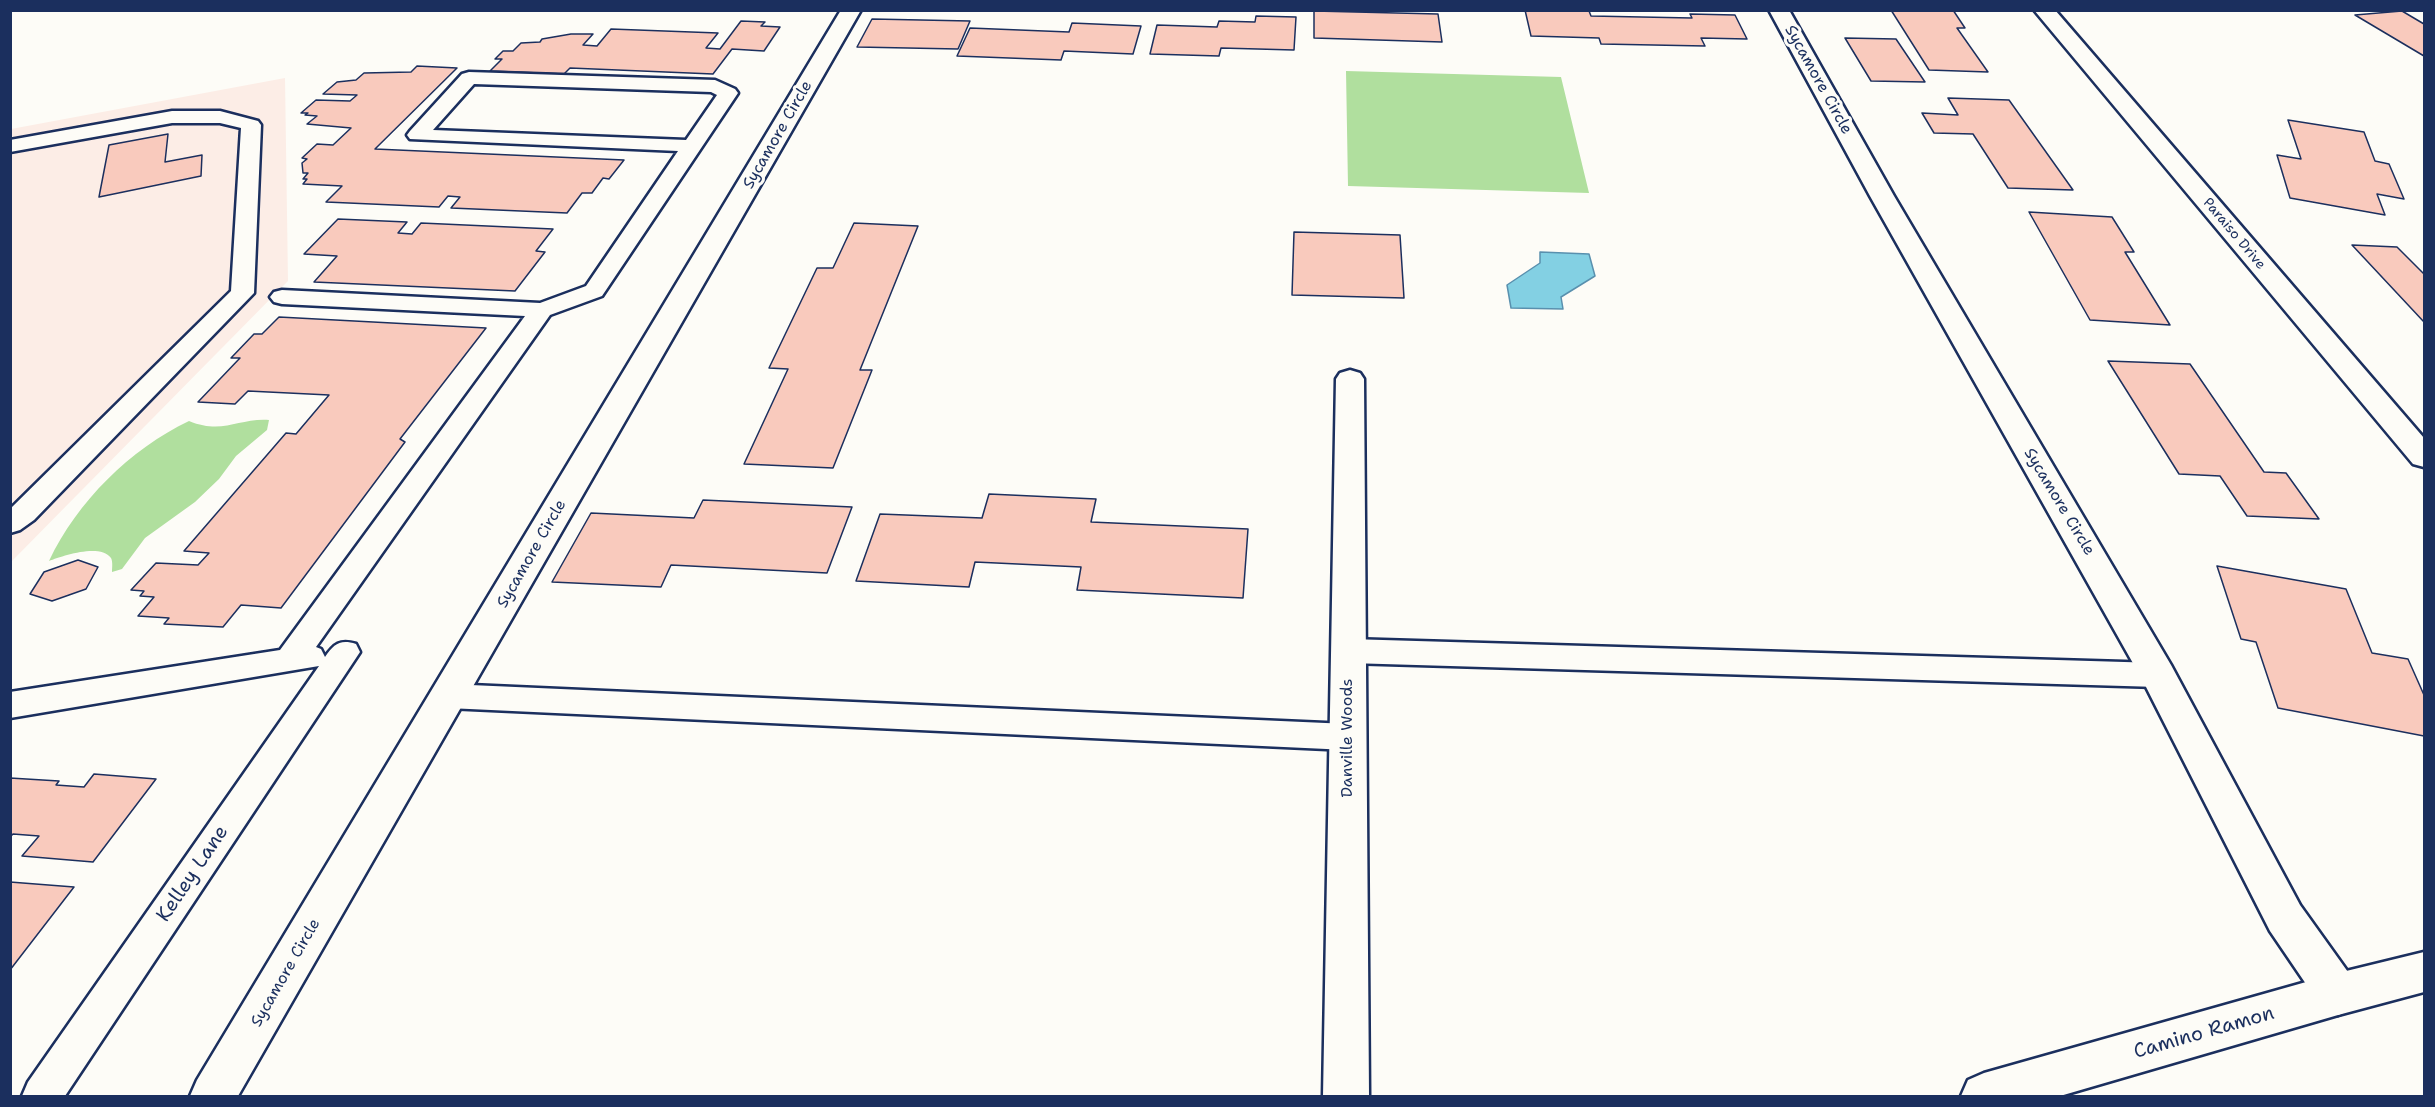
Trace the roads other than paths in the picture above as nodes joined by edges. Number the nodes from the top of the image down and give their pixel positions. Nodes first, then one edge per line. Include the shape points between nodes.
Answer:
1 (851, 10) edge
2 (1779, 10) edge
3 (2043, 10) edge
4 (10, 146) edge
5 (692, 146) junction
6 (282, 297) dead end
7 (542, 310) junction
8 (1350, 379) dead end
9 (2413, 431) edge
10 (2424, 457) edge
11 (10, 523) edge
12 (1349, 651) junction
13 (290, 660) junction
14 (2158, 675) junction
15 (448, 696) junction
16 (10, 705) edge
17 (1348, 737) junction
18 (2424, 972) edge
19 (2338, 994) junction
20 (42, 1096) edge
21 (213, 1096) edge
22 (1346, 1096) edge
23 (1984, 1096) edge

1 - 15 street, Sycamore Circle
2 - 14 street, Sycamore Circle
3 - 9 street, Paraiso Drive
4 - 11 lane via 172,117 220,117 250,125 242,293
5 - 5 lane via 728,93 723,89 469,78 417,135
5 - 7 lane via 594,291
6 - 7 lane
7 - 13 lane
8 - 12 street, Danville Woods
9 - 10 street, Paraiso Drive
12 - 14 lane
12 - 17 street, Danville Woods
13 - 16 lane
13 - 20 lane, Kelley Lane via 345,652
14 - 19 street, Sycamore Circle via 2285,918
15 - 17 lane
15 - 21 street, Sycamore Circle
17 - 22 street, Danville Woods
18 - 19 street, Camino Ramon
19 - 23 street, Camino Ramon

